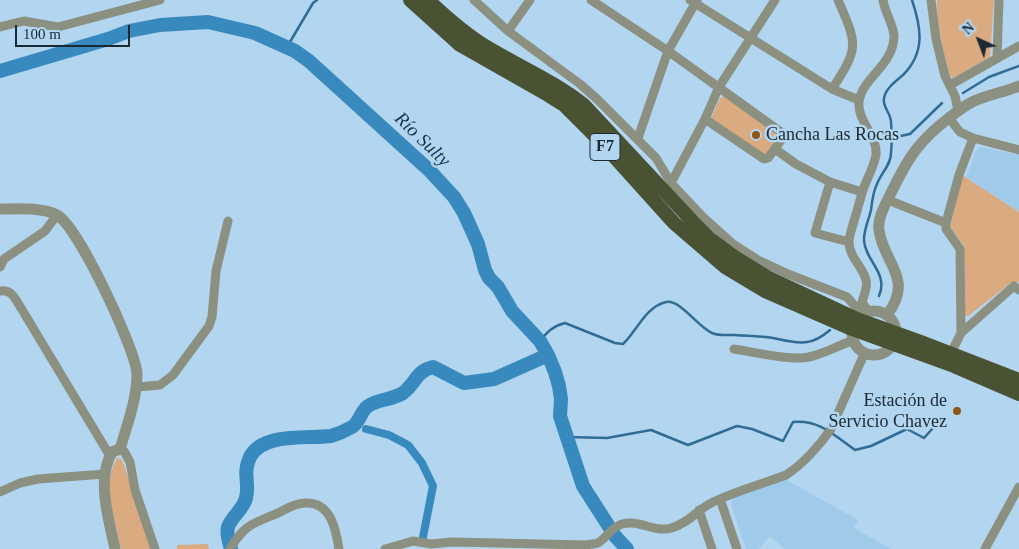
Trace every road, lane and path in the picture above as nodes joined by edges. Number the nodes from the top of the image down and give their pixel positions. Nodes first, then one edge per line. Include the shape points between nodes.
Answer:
1 (160, 0) edge
2 (410, 0) edge
3 (428, 0) edge
4 (474, 0) edge
5 (530, 0) edge
6 (590, 0) edge
7 (775, 0) edge
8 (838, 0) edge
9 (883, 0) edge
10 (931, 0) edge
11 (999, 0) edge
12 (694, 1) edge
13 (0, 27) edge
14 (508, 31) junction
15 (750, 37) junction
16 (1019, 46) edge
17 (668, 51) junction
18 (996, 58) junction
19 (950, 85) junction
20 (1019, 86) edge
21 (719, 87) junction
22 (832, 89) junction
23 (859, 100) junction
24 (954, 115) junction
25 (705, 119) junction
26 (638, 138) junction
27 (973, 138) junction
28 (776, 149) junction
29 (1019, 150) edge
30 (830, 182) junction
31 (671, 183) junction
32 (862, 192) junction
33 (888, 200) junction
34 (0, 209) edge
35 (57, 215) junction
36 (228, 221) dead end
37 (946, 223) junction
38 (849, 242) junction
39 (1, 261) edge
40 (1019, 290) edge
41 (0, 291) edge
42 (887, 315) junction
43 (859, 323) junction
44 (961, 333) junction
45 (894, 338) junction
46 (734, 349) dead end
47 (865, 352) junction
48 (951, 353) junction
49 (1018, 378) edge
50 (137, 387) junction
51 (1019, 394) edge
52 (120, 449) junction
53 (110, 456) junction
54 (105, 474) junction
55 (1019, 487) edge
56 (0, 492) edge
57 (720, 499) junction
58 (699, 510) junction
59 (414, 545) edge
60 (115, 549) edge
61 (155, 549) edge
62 (230, 549) edge
63 (339, 549) edge
64 (385, 549) edge
65 (712, 549) edge
66 (737, 549) edge
67 (985, 549) edge

1 - 13 street via 58,27 24,22
2 - 43 highway, F7 via 460,45 564,105 674,222 725,267 765,291
3 - 43 highway, F7 via 469,35 584,105 694,224 736,258
4 - 14 street
5 - 14 street
6 - 17 street
7 - 15 street
8 - 22 street via 854,42 852,54
9 - 23 street via 892,25 892,47 887,60 862,91
10 - 19 street via 936,39
11 - 18 street
12 - 15 street
12 - 17 street
14 - 26 street via 580,84
15 - 21 street
15 - 22 street
16 - 18 street
17 - 21 street
17 - 26 street
18 - 19 street
19 - 24 street via 955,96
20 - 24 street via 972,102
21 - 25 street
21 - 28 street via 785,135
22 - 23 street
23 - 32 street via 859,111 876,156
24 - 27 street via 960,132
24 - 33 street via 921,142 905,163
25 - 28 street via 764,159
25 - 31 street
26 - 31 street via 656,158
27 - 29 street
27 - 37 street
28 - 30 street
30 - 32 street
30 - 38 street via 815,233
31 - 43 street via 733,244 788,274 847,297
32 - 38 street
33 - 37 street
33 - 42 street via 879,228 898,278 898,290
34 - 35 street
35 - 39 street via 45,231
35 - 50 street via 76,238 104,289 135,360
36 - 50 street via 216,271 209,326 173,375 160,385
37 - 44 street via 946,229 960,249
38 - 43 street via 866,281
40 - 44 street via 1014,286
41 - 53 street via 10,292 21,308
42 - 43 street via 879,311
42 - 45 street via 894,324
43 - 45 highway, F7
43 - 46 street via 827,352 807,358
43 - 47 street via 859,349
44 - 48 street
45 - 47 street via 886,351 880,354
45 - 48 highway, F7
45 - 51 highway, F7
47 - 57 street via 831,429 795,469
48 - 49 highway, F7
50 - 52 street
52 - 53 street
52 - 61 street via 130,462 135,490
53 - 54 street
54 - 56 street via 38,479
54 - 60 street
55 - 67 street
57 - 58 street
57 - 66 street
58 - 59 street via 672,528 632,522 617,526 598,543 587,545 452,542
58 - 65 street
59 - 64 street
62 - 63 street via 251,524 306,502 319,506 330,516

